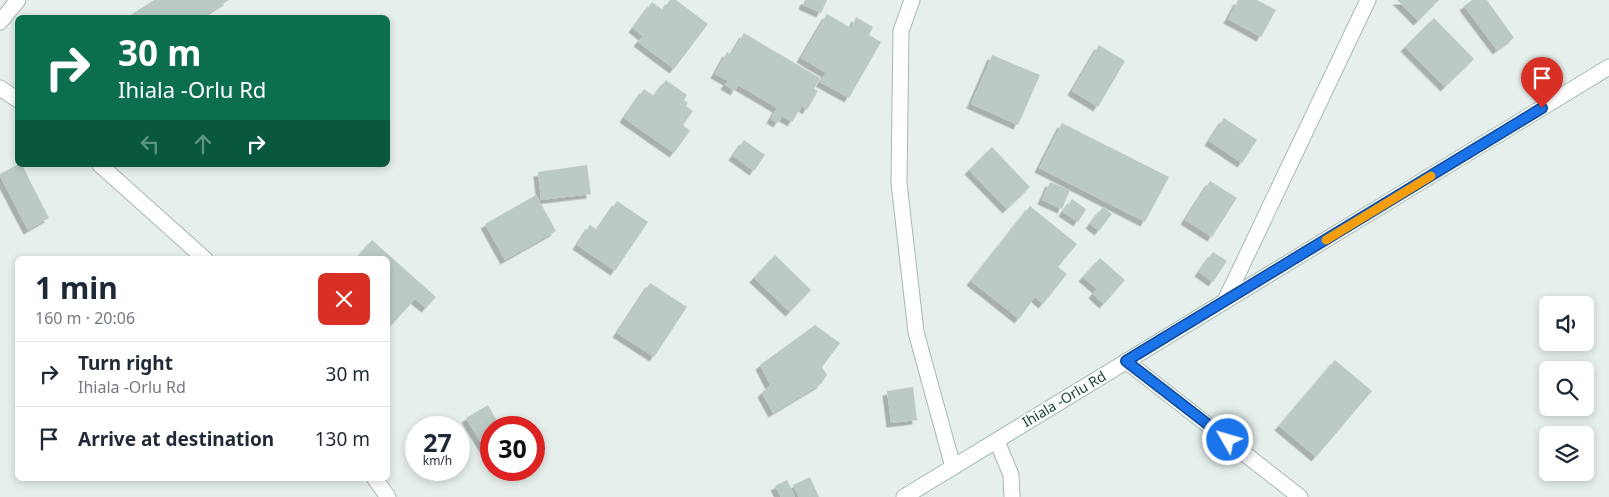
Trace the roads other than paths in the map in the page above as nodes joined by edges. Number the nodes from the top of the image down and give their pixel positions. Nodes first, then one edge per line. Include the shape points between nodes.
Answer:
1 (18, 0) edge
2 (912, 0) edge
3 (1368, 0) edge
4 (0, 22) edge
5 (1609, 67) edge
6 (0, 88) edge
7 (15, 98) edge
8 (102, 167) edge
9 (203, 256) edge
10 (1225, 301) junction
11 (1126, 361) junction
12 (997, 440) junction
13 (953, 467) junction
14 (376, 481) edge
15 (388, 497) edge
16 (904, 497) edge
17 (1012, 497) edge
18 (1300, 497) edge

1 - 4 street
2 - 13 street via 901,31 899,183 916,332
3 - 10 street
5 - 10 street, Ihiala -Orlu Rd
6 - 7 street
8 - 9 street
10 - 11 street, Ihiala -Orlu Rd
11 - 12 street, Ihiala -Orlu Rd
11 - 18 street
12 - 13 street, Ihiala -Orlu Rd
12 - 17 street via 1011,475
13 - 16 street, Ihiala -Orlu Rd
14 - 15 street

